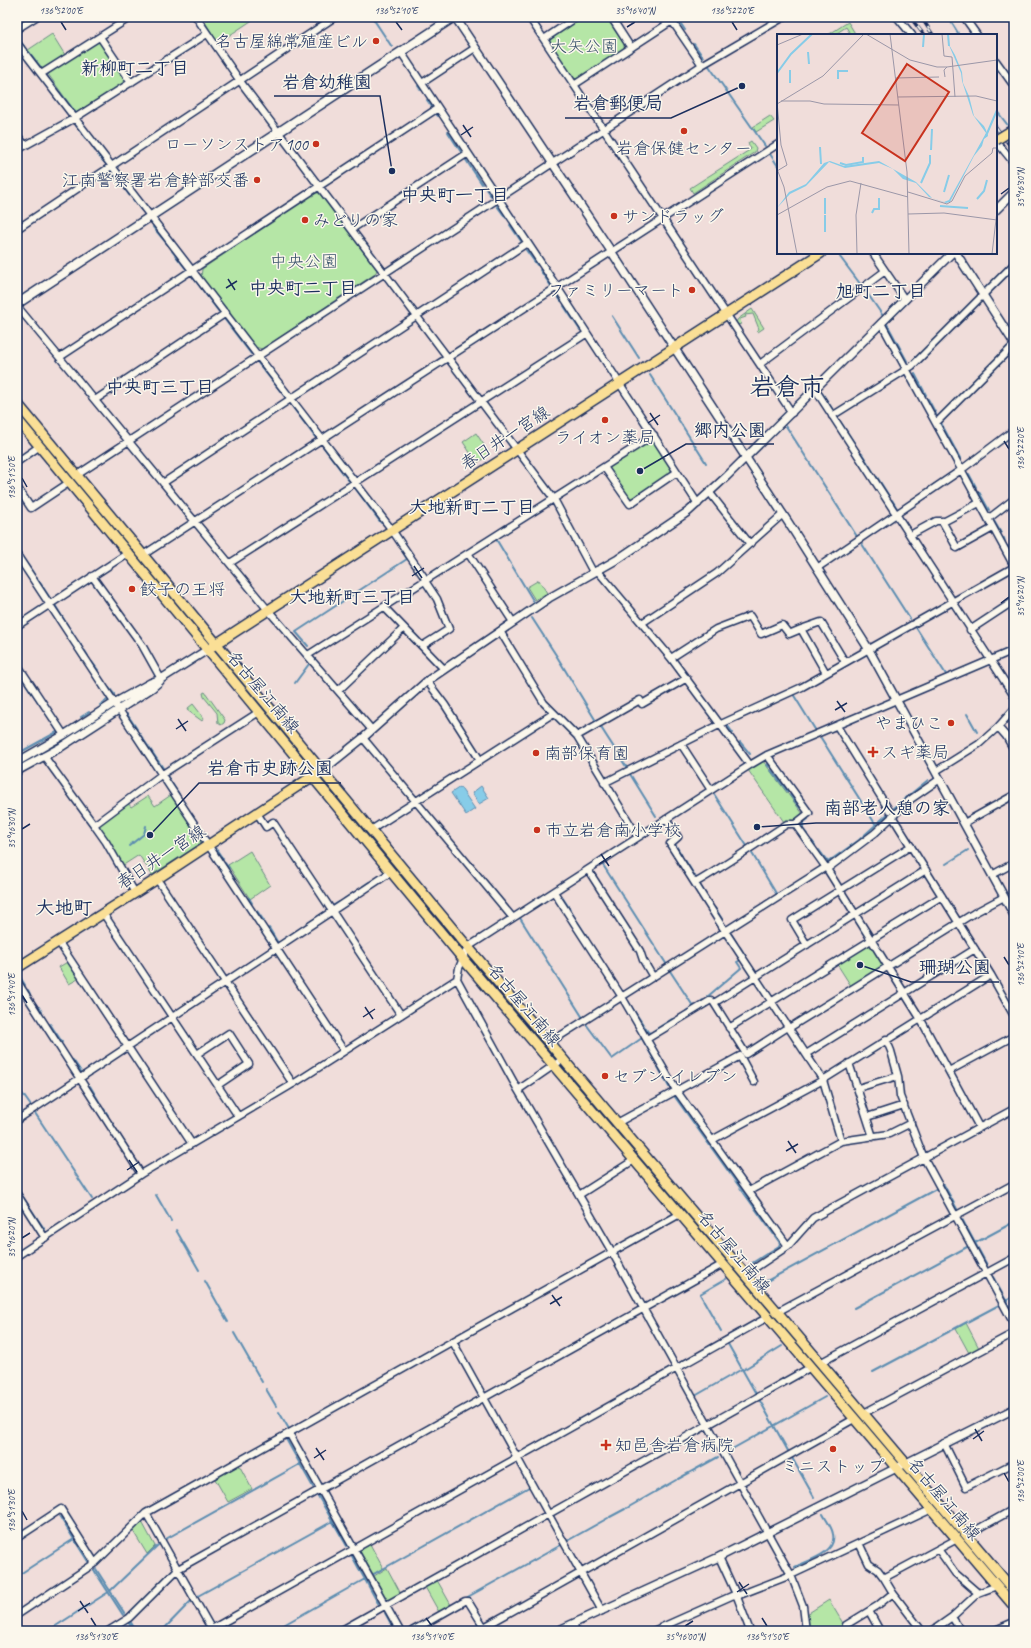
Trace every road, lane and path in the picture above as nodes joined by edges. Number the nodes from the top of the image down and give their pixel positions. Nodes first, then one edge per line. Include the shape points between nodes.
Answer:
1 (36, 17) edge
2 (131, 17) edge
3 (196, 17) edge
4 (335, 17) edge
5 (454, 17) edge
6 (529, 17) edge
7 (577, 17) edge
8 (611, 17) edge
9 (784, 17) edge
10 (898, 17) edge
11 (964, 17) edge
12 (675, 19) edge
13 (17, 29) edge
14 (207, 34) junction
15 (911, 34) edge
16 (976, 34) edge
17 (100, 37) junction
18 (544, 39) junction
19 (17, 43) edge
20 (475, 48) junction
21 (631, 48) junction
22 (401, 52) junction
23 (997, 62) edge
24 (702, 65) junction
25 (42, 74) junction
26 (240, 81) junction
27 (131, 83) junction
28 (422, 83) junction
29 (574, 85) junction
30 (1014, 86) edge
31 (438, 108) junction
32 (75, 118) junction
33 (604, 129) junction
34 (1014, 129) edge
35 (279, 132) junction
36 (17, 135) edge
37 (997, 139) edge
38 (997, 141) edge
39 (25, 145) junction
40 (777, 145) edge
41 (1002, 148) junction
42 (17, 150) edge
43 (997, 151) edge
44 (468, 153) junction
45 (552, 163) junction
46 (1014, 163) edge
47 (112, 166) junction
48 (320, 186) junction
49 (1014, 192) edge
50 (498, 198) junction
51 (997, 209) edge
52 (151, 217) junction
53 (663, 218) junction
54 (352, 229) junction
55 (17, 230) edge
56 (527, 243) junction
57 (611, 251) junction
58 (813, 254) edge
59 (819, 254) edge
60 (874, 254) edge
61 (951, 254) edge
62 (957, 254) edge
63 (803, 264) junction
64 (1014, 264) edge
65 (192, 270) junction
66 (885, 271) junction
67 (385, 273) junction
68 (557, 287) junction
69 (983, 295) junction
70 (905, 300) junction
71 (17, 305) edge
72 (226, 314) junction
73 (726, 314) junction
74 (417, 316) junction
75 (882, 323) junction
76 (586, 334) junction
77 (1014, 344) edge
78 (674, 348) junction
79 (258, 356) junction
80 (60, 357) junction
81 (448, 357) junction
82 (760, 364) junction
83 (907, 370) junction
84 (620, 383) junction
85 (815, 390) junction
86 (292, 399) junction
87 (95, 400) junction
88 (482, 401) junction
89 (17, 403) edge
90 (792, 412) junction
91 (832, 416) junction
92 (17, 419) edge
93 (936, 423) junction
94 (1014, 430) edge
95 (654, 435) junction
96 (323, 439) junction
97 (129, 441) junction
98 (40, 446) junction
99 (517, 449) junction
100 (746, 458) junction
101 (17, 462) edge
102 (604, 467) junction
103 (961, 470) junction
104 (677, 472) junction
105 (77, 476) junction
106 (70, 482) junction
107 (163, 483) junction
108 (356, 483) junction
109 (17, 487) edge
110 (710, 493) junction
111 (1014, 498) edge
112 (554, 499) junction
113 (979, 503) junction
114 (698, 504) junction
115 (783, 514) junction
116 (896, 515) junction
117 (988, 518) junction
118 (195, 521) junction
119 (942, 521) junction
120 (993, 528) junction
121 (392, 530) junction
122 (914, 533) dead end
123 (750, 544) junction
124 (128, 553) junction
125 (468, 553) junction
126 (143, 554) junction
127 (17, 555) edge
128 (230, 564) junction
129 (1014, 566) edge
130 (817, 568) junction
131 (595, 571) junction
132 (92, 576) junction
133 (425, 580) junction
134 (1014, 601) edge
135 (952, 602) junction
136 (50, 605) junction
137 (384, 607) junction
138 (268, 610) junction
139 (513, 622) junction
140 (642, 623) junction
141 (17, 626) edge
142 (404, 628) junction
143 (801, 630) junction
144 (970, 630) junction
145 (500, 631) junction
146 (217, 643) junction
147 (422, 646) junction
148 (868, 648) junction
149 (207, 650) junction
150 (1014, 650) edge
151 (308, 655) junction
152 (671, 658) junction
153 (990, 660) junction
154 (845, 662) junction
155 (17, 664) edge
156 (444, 669) junction
157 (826, 673) junction
158 (687, 678) junction
159 (161, 679) junction
160 (427, 681) junction
161 (338, 691) junction
162 (1014, 696) edge
163 (897, 701) junction
164 (114, 703) junction
165 (1014, 709) edge
166 (119, 710) junction
167 (259, 712) junction
168 (554, 713) junction
169 (721, 724) junction
170 (837, 726) junction
171 (998, 727) junction
172 (372, 730) junction
173 (64, 735) junction
174 (577, 736) junction
175 (363, 738) junction
176 (682, 744) junction
177 (1014, 750) edge
178 (767, 755) junction
179 (44, 756) junction
180 (480, 760) junction
181 (17, 762) edge
182 (750, 764) junction
183 (17, 771) edge
184 (322, 771) junction
185 (936, 771) junction
186 (161, 775) junction
187 (313, 776) junction
188 (940, 779) junction
189 (604, 782) junction
190 (711, 790) junction
191 (1014, 795) edge
192 (415, 802) junction
193 (889, 810) dead end
194 (257, 813) junction
195 (892, 816) junction
196 (666, 819) junction
197 (964, 823) junction
198 (795, 824) junction
199 (94, 825) junction
200 (371, 830) junction
201 (638, 837) junction
202 (208, 846) junction
203 (911, 846) junction
204 (1014, 863) edge
205 (827, 868) junction
206 (588, 870) junction
207 (926, 870) junction
208 (391, 872) junction
209 (992, 875) junction
210 (157, 879) junction
211 (695, 883) junction
212 (840, 890) junction
213 (554, 892) junction
214 (135, 893) junction
215 (942, 896) junction
216 (1004, 897) junction
217 (332, 912) junction
218 (103, 913) junction
219 (856, 914) junction
220 (1014, 915) edge
221 (513, 918) junction
222 (958, 922) junction
223 (725, 931) junction
224 (871, 939) junction
225 (58, 941) junction
226 (807, 945) junction
227 (468, 947) junction
228 (276, 948) junction
229 (975, 949) junction
230 (463, 958) junction
231 (888, 966) junction
232 (17, 968) edge
233 (991, 975) junction
234 (653, 977) junction
235 (756, 977) junction
236 (457, 979) junction
237 (17, 981) edge
238 (226, 982) junction
239 (905, 993) junction
240 (622, 997) junction
241 (711, 1000) dead end
242 (772, 1001) junction
243 (401, 1015) junction
244 (1014, 1016) edge
245 (173, 1017) junction
246 (920, 1018) junction
247 (729, 1028) junction
248 (788, 1028) junction
249 (1014, 1036) edge
250 (647, 1039) junction
251 (886, 1039) junction
252 (549, 1043) junction
253 (128, 1047) junction
254 (344, 1051) junction
255 (197, 1054) junction
256 (806, 1054) junction
257 (563, 1059) junction
258 (849, 1063) junction
259 (554, 1066) junction
260 (949, 1071) junction
261 (898, 1076) junction
262 (80, 1079) junction
263 (823, 1080) junction
264 (754, 1082) dead end
265 (293, 1084) junction
266 (218, 1085) junction
267 (858, 1088) junction
268 (518, 1090) junction
269 (676, 1090) junction
270 (904, 1105) junction
271 (1014, 1109) edge
272 (238, 1116) junction
273 (867, 1117) junction
274 (17, 1120) edge
275 (617, 1123) junction
276 (911, 1123) junction
277 (980, 1127) junction
278 (873, 1137) junction
279 (712, 1140) junction
280 (842, 1141) junction
281 (192, 1144) junction
282 (924, 1158) junction
283 (634, 1160) junction
284 (141, 1174) junction
285 (1014, 1184) edge
286 (749, 1191) junction
287 (17, 1194) edge
288 (579, 1195) junction
289 (680, 1214) junction
290 (955, 1216) junction
291 (45, 1238) junction
292 (788, 1246) junction
293 (612, 1252) junction
294 (17, 1256) edge
295 (1014, 1258) edge
296 (723, 1264) junction
297 (986, 1273) junction
298 (746, 1274) junction
299 (643, 1308) junction
300 (777, 1312) junction
301 (768, 1317) junction
302 (1014, 1324) edge
303 (1014, 1332) edge
304 (453, 1342) junction
305 (820, 1362) junction
306 (811, 1367) junction
307 (676, 1368) junction
308 (484, 1398) junction
309 (1014, 1409) edge
310 (864, 1413) junction
311 (854, 1418) junction
312 (708, 1425) junction
313 (288, 1433) junction
314 (944, 1443) junction
315 (517, 1457) junction
316 (906, 1462) junction
317 (1014, 1463) edge
318 (896, 1467) junction
319 (740, 1483) junction
320 (320, 1490) junction
321 (932, 1509) junction
322 (1014, 1509) edge
323 (146, 1513) junction
324 (548, 1514) junction
325 (768, 1533) junction
326 (967, 1535) junction
327 (17, 1538) edge
328 (957, 1539) junction
329 (859, 1543) junction
330 (353, 1549) junction
331 (938, 1549) junction
332 (719, 1557) junction
333 (95, 1563) junction
334 (178, 1569) junction
335 (581, 1572) junction
336 (791, 1575) junction
337 (884, 1578) junction
338 (997, 1586) junction
339 (1014, 1591) edge
340 (893, 1593) junction
341 (978, 1593) junction
342 (737, 1595) junction
343 (385, 1606) junction
344 (1014, 1606) edge
345 (602, 1611) junction
346 (869, 1611) junction
347 (17, 1615) edge
348 (952, 1617) junction
349 (1014, 1622) edge
350 (574, 1628) edge
351 (485, 1629) edge
352 (211, 1630) edge
353 (108, 1631) edge
354 (340, 1631) edge
355 (400, 1631) edge
356 (412, 1631) edge
357 (557, 1631) edge
358 (653, 1631) edge
359 (750, 1631) edge
360 (806, 1631) edge
361 (845, 1631) edge
362 (880, 1631) edge
363 (922, 1631) edge
364 (932, 1631) edge
365 (961, 1631) edge
366 (993, 1631) edge

1 - 13 street
2 - 17 street
3 - 14 street
4 - 26 street
5 - 20 street
5 - 22 main road
6 - 18 street
7 - 18 street
8 - 21 street
9 - 24 street
10 - 15 street
11 - 16 street
12 - 21 street
12 - 24 street
14 - 26 street
14 - 27 street
17 - 25 street
17 - 27 street
18 - 29 street
19 - 25 street
20 - 28 street
20 - 45 street
21 - 29 street
22 - 28 street
22 - 35 main road
23 - 30 street
24 - 33 street
25 - 32 street
26 - 35 street
26 - 47 street
27 - 32 street
28 - 31 street
29 - 33 street
31 - 44 street
31 - 48 street
32 - 39 street
32 - 47 street
33 - 45 street
33 - 53 street
34 - 37 main road, bridge
35 - 48 street
35 - 52 main road
36 - 39 street
38 - 41 street
39 - 42 street
40 - 53 street
41 - 43 street
41 - 46 street
44 - 50 street
44 - 54 street
45 - 50 street
45 - 57 street
47 - 52 street
47 - 55 street
48 - 54 street
48 - 65 street
49 - 51 street
50 - 56 street
50 - 67 street
52 - 65 street
52 - 71 main road
53 - 57 street
53 - 73 street
54 - 67 street
56 - 68 street
56 - 74 street
57 - 68 street
57 - 78 street
58 - 63 street
59 - 63 main road, 春日井一宮線
60 - 66 street
61 - 70 street
62 - 69 street
63 - 73 main road, 春日井一宮線
64 - 69 street
65 - 72 street
65 - 80 street
66 - 70 street
66 - 82 street
67 - 74 street
67 - 79 street
68 - 76 street
68 - 81 street
69 - 77 street
69 - 83 street
70 - 75 street
71 - 80 street
72 - 79 street
72 - 87 street
73 - 78 main road, 春日井一宮線
73 - 82 street
74 - 81 street
74 - 86 street
75 - 83 street
75 - 85 street
76 - 84 street
76 - 88 street
77 - 93 street
78 - 84 main road, 春日井一宮線
78 - 100 street
79 - 86 street
79 - 97 street
80 - 87 street
81 - 88 street
81 - 96 street
82 - 90 street
83 - 91 street
83 - 93 street
84 - 95 street
84 - 99 main road, 春日井一宮線
85 - 90 street
85 - 91 street
86 - 96 street
86 - 107 street
87 - 97 street
88 - 99 street
88 - 108 street
89 - 105 main road, 名古屋江南線
90 - 100 street
91 - 116 street
92 - 98 main road, 名古屋江南線
93 - 103 street
94 - 103 street
95 - 102 street
95 - 104 street
96 - 108 street
96 - 118 street
97 - 105 street
97 - 107 street
98 - 101 street
98 - 106 main road, 名古屋江南線
99 - 112 street
99 - 121 main road, 春日井一宮線
100 - 110 street
100 - 115 street
102 - 104 street via 630,504
102 - 112 street
103 - 113 street
103 - 116 street
104 - 114 street
105 - 126 main road, 名古屋江南線
106 - 109 street via 31,508
106 - 124 main road, 名古屋江南線
107 - 118 street
108 - 121 street
108 - 128 street
110 - 114 street
110 - 123 street
111 - 117 street
112 - 125 street
112 - 131 street
113 - 117 street
113 - 119 street
114 - 131 street via 618,559
115 - 123 street
115 - 130 street
116 - 130 street
116 - 135 street
117 - 120 street
118 - 126 street
118 - 128 street
119 - 120 street via 957,548
119 - 122 street via 936,521
120 - 129 street
121 - 133 street
121 - 138 main road, 春日井一宮線
123 - 140 street via 717,573
124 - 132 street
124 - 149 main road, 名古屋江南線
125 - 133 street
125 - 139 street
126 - 146 main road, 名古屋江南線
127 - 136 street
128 - 138 street
129 - 135 street
130 - 148 street
131 - 139 street
131 - 140 street
132 - 136 street
132 - 159 street via 142,645
133 - 137 street
133 - 147 street via 449,629
134 - 144 street
135 - 144 street
135 - 148 street
136 - 141 street
136 - 164 street
137 - 142 street
137 - 151 street
138 - 146 main road, 春日井一宮線
138 - 151 street
139 - 145 street
140 - 152 street
142 - 147 street
142 - 161 street
143 - 152 street via 789,634 782,625 761,634 750,616 716,629
143 - 154 street via 821,622
143 - 157 street
144 - 153 street
145 - 156 street
145 - 168 street via 544,703
146 - 149 main road, 春日井一宮線
146 - 184 main road, 名古屋江南線
147 - 156 street
148 - 154 street
148 - 163 street
149 - 159 street
149 - 167 main road, 名古屋江南線
150 - 153 street
151 - 161 street
152 - 158 street
153 - 162 street
153 - 163 street
154 - 157 street
155 - 173 street
156 - 160 street
157 - 169 street via 802,687
158 - 169 street
158 - 174 street via 642,704 640,700
159 - 164 street
159 - 166 street
160 - 172 street
160 - 180 street
161 - 172 street
163 - 170 street
163 - 185 street
164 - 166 street
164 - 173 street
165 - 171 street
166 - 179 street
166 - 186 street
167 - 186 street
167 - 187 main road, 名古屋江南線
168 - 174 street
168 - 180 street
169 - 176 street
169 - 182 street
170 - 178 street
170 - 193 street
171 - 177 street
171 - 185 street via 979,744
172 - 175 street
173 - 181 street
174 - 189 street
175 - 184 street
175 - 192 street
176 - 189 street
176 - 190 street
178 - 182 street
178 - 198 street via 809,814
179 - 183 street
179 - 199 street
180 - 192 street
182 - 190 street
184 - 187 main road, 春日井一宮線
184 - 200 main road, 名古屋江南線
185 - 188 street
186 - 199 street
186 - 202 street
187 - 194 main road, 春日井一宮線
187 - 208 main road, 名古屋江南線
188 - 195 street
188 - 197 street
189 - 201 street
190 - 196 street
191 - 197 street
192 - 200 street
192 - 221 street
194 - 202 main road, 春日井一宮線
194 - 217 street via 266,827 273,822
195 - 203 street
195 - 205 street via 875,833
196 - 201 street
196 - 211 street via 678,837 670,844
197 - 209 street
198 - 205 street
198 - 211 street via 786,824
199 - 214 street
200 - 227 main road, 名古屋江南線
201 - 206 street
202 - 210 main road, 春日井一宮線
202 - 228 street
203 - 207 street
203 - 212 street
204 - 209 street
205 - 212 street
205 - 223 street
206 - 213 street
206 - 234 street via 640,951
207 - 215 street
207 - 219 street
208 - 217 street
208 - 230 main road, 名古屋江南線
209 - 216 street
210 - 214 main road, 春日井一宮線
210 - 238 street
211 - 223 street
212 - 219 street
212 - 226 street via 792,920
213 - 221 street
213 - 240 street
214 - 218 main road, 春日井一宮線
215 - 222 street
215 - 224 street
216 - 220 street
216 - 222 street
217 - 228 street
217 - 243 street
218 - 225 main road, 春日井一宮線
218 - 245 street
219 - 224 street
219 - 226 street
221 - 227 street
222 - 229 street
222 - 231 street
223 - 234 street
223 - 235 street
224 - 231 street
224 - 242 street
225 - 232 main road, 春日井一宮線
225 - 253 street
226 - 235 street
227 - 230 street
227 - 252 main road, 名古屋江南線
228 - 238 street
228 - 254 street
229 - 233 street
229 - 239 street
230 - 236 street
230 - 259 main road, 名古屋江南線
231 - 239 street
231 - 248 street
233 - 244 street
233 - 246 street
234 - 240 street
235 - 242 street
235 - 247 street via 714,1003
236 - 243 street
236 - 268 street
237 - 262 street
238 - 245 street
238 - 265 street
239 - 246 street
239 - 256 street
240 - 250 street
240 - 252 street
241 - 250 street
242 - 247 street
242 - 248 street
243 - 254 street
245 - 253 street
245 - 255 street
246 - 251 street
246 - 260 street
247 - 248 street via 746,1054
248 - 256 street
249 - 260 street
250 - 269 street
251 - 258 street
251 - 261 street
252 - 257 main road, 名古屋江南線
253 - 262 street
253 - 281 street
254 - 265 street
255 - 266 street
255 - 266 street via 229,1033 249,1064
256 - 263 street
257 - 259 street
257 - 275 main road, 名古屋江南線
258 - 263 street
258 - 267 street
259 - 268 street
259 - 283 main road, 名古屋江南線
260 - 277 street
261 - 267 street
261 - 270 street via 900,1096
262 - 274 street
262 - 284 street
263 - 279 street
263 - 280 street
264 - 269 street via 740,1056
265 - 272 street
266 - 272 street
267 - 273 street
268 - 288 street
269 - 275 street
269 - 279 street
270 - 273 street
270 - 276 street
271 - 277 street
272 - 281 street
273 - 278 street
275 - 298 main road, 名古屋江南線
276 - 278 street via 889,1134
276 - 282 street
277 - 282 street
278 - 280 street
279 - 286 street
280 - 286 street
281 - 284 street
282 - 290 street
282 - 292 street via 813,1218
283 - 288 street
283 - 289 main road, 名古屋江南線
284 - 291 street
285 - 290 street
286 - 292 street
287 - 291 street
288 - 293 street
289 - 293 street
289 - 296 main road, 名古屋江南線
290 - 297 street
290 - 300 street
291 - 294 street
292 - 298 street
293 - 299 street
293 - 304 street
295 - 297 street
296 - 299 street
296 - 301 main road, 名古屋江南線
297 - 302 street
297 - 305 street
298 - 300 main road, 名古屋江南線
299 - 307 street
299 - 308 street
300 - 305 main road, 名古屋江南線
301 - 306 main road, 名古屋江南線
301 - 307 street
303 - 310 street
304 - 308 street
304 - 313 street
305 - 310 main road, 名古屋江南線
306 - 311 main road, 名古屋江南線
306 - 312 street
307 - 312 street
307 - 315 street
308 - 315 street
308 - 320 street
309 - 314 street
310 - 316 main road, 名古屋江南線
311 - 318 main road, 名古屋江南線
311 - 319 street
312 - 319 street
312 - 324 street
313 - 320 street
313 - 323 street
314 - 316 street
314 - 317 street via 966,1487
315 - 324 street
315 - 330 street
316 - 318 street
316 - 326 main road, 名古屋江南線
318 - 321 main road, 名古屋江南線
318 - 325 street
319 - 325 street
319 - 335 street
320 - 330 street
320 - 334 street
321 - 328 main road, 名古屋江南線
321 - 329 street
322 - 326 street
323 - 333 street
323 - 334 street
324 - 335 street
324 - 343 street
325 - 332 street
325 - 336 street
326 - 339 main road, 名古屋江南線
327 - 333 street via 61,1509
328 - 331 street
328 - 338 main road, 名古屋江南線
329 - 336 street
329 - 337 street via 869,1564
330 - 343 street
330 - 352 street
331 - 337 street
331 - 341 street via 955,1573
332 - 342 street
332 - 345 street
333 - 347 street
334 - 352 street
334 - 353 street via 129,1618
335 - 345 street
335 - 351 street
336 - 342 street
336 - 360 street via 803,1606
337 - 340 street
338 - 341 street
338 - 344 main road, 名古屋江南線
340 - 346 street
340 - 363 street
341 - 348 street
342 - 358 street
342 - 359 street
343 - 354 street
343 - 355 street
345 - 350 street
346 - 361 street via 846,1625
346 - 362 street
348 - 364 street
348 - 365 street
349 - 366 street
350 - 357 street
351 - 356 street via 468,1601 465,1601

